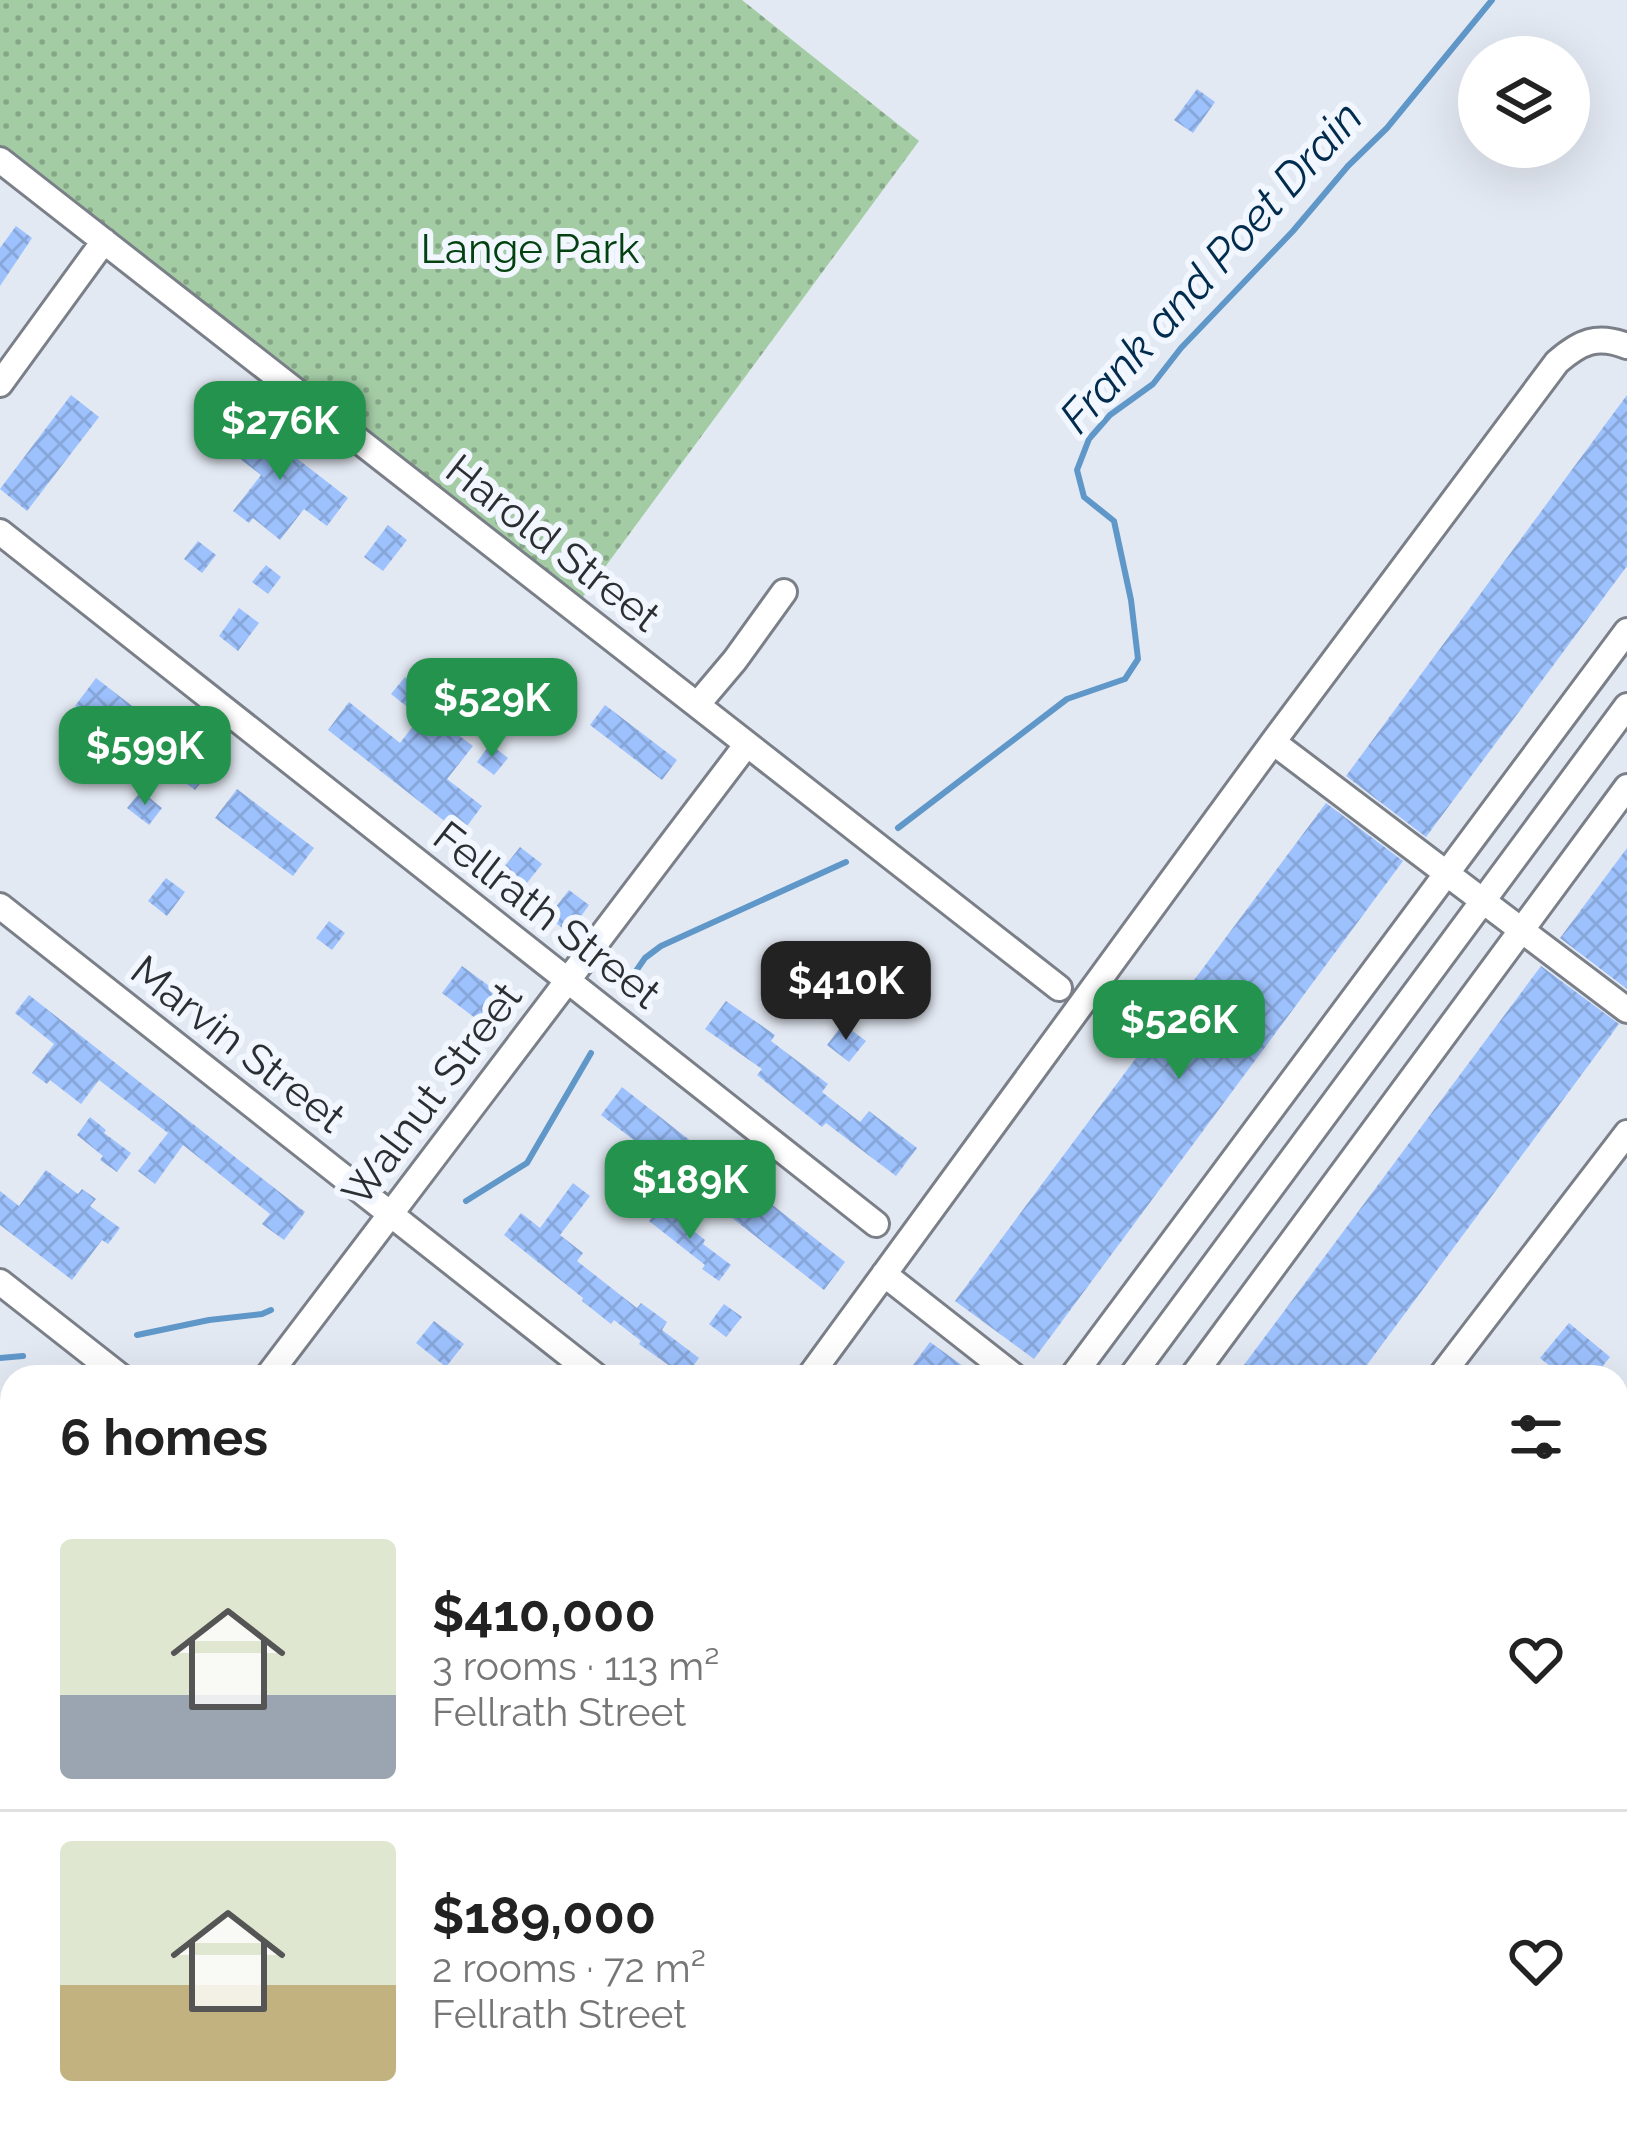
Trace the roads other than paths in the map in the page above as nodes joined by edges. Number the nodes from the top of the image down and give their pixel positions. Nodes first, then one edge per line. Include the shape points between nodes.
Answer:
1 (0, 160) edge
2 (104, 241) junction
3 (1627, 346) edge
4 (0, 384) edge
5 (0, 532) edge
6 (784, 592) dead end
7 (1627, 631) edge
8 (698, 705) junction
9 (1627, 706) edge
10 (1273, 742) junction
11 (747, 744) junction
12 (1627, 787) edge
13 (1447, 874) junction
14 (1483, 901) junction
15 (0, 905) edge
16 (1520, 929) junction
17 (567, 980) junction
18 (1059, 988) dead end
19 (1627, 1010) edge
20 (1627, 1133) edge
21 (390, 1214) junction
22 (876, 1224) dead end
23 (884, 1274) junction
24 (0, 1282) edge
25 (106, 1365) edge
26 (276, 1365) edge
27 (582, 1365) edge
28 (818, 1365) edge
29 (1000, 1365) edge
30 (1081, 1365) edge
31 (1140, 1365) edge
32 (1201, 1365) edge
33 (1449, 1365) edge

1 - 2 street, Harold Street
2 - 4 street
2 - 8 street, Harold Street
3 - 10 street via 1600,338 1557,362
5 - 17 street, Fellrath Street
6 - 8 street
7 - 13 street
8 - 11 street, Harold Street
9 - 14 street
10 - 13 street
10 - 23 street
11 - 17 street, Walnut Street
11 - 18 street, Harold Street
12 - 16 street
13 - 14 street
13 - 30 street
14 - 16 street
14 - 31 street
15 - 21 street, Marvin Street
16 - 19 street
16 - 32 street
17 - 21 street, Walnut Street
17 - 22 street, Fellrath Street
20 - 33 street
21 - 26 street, Walnut Street
21 - 27 street, Marvin Street
23 - 28 street
23 - 29 street
24 - 25 street

